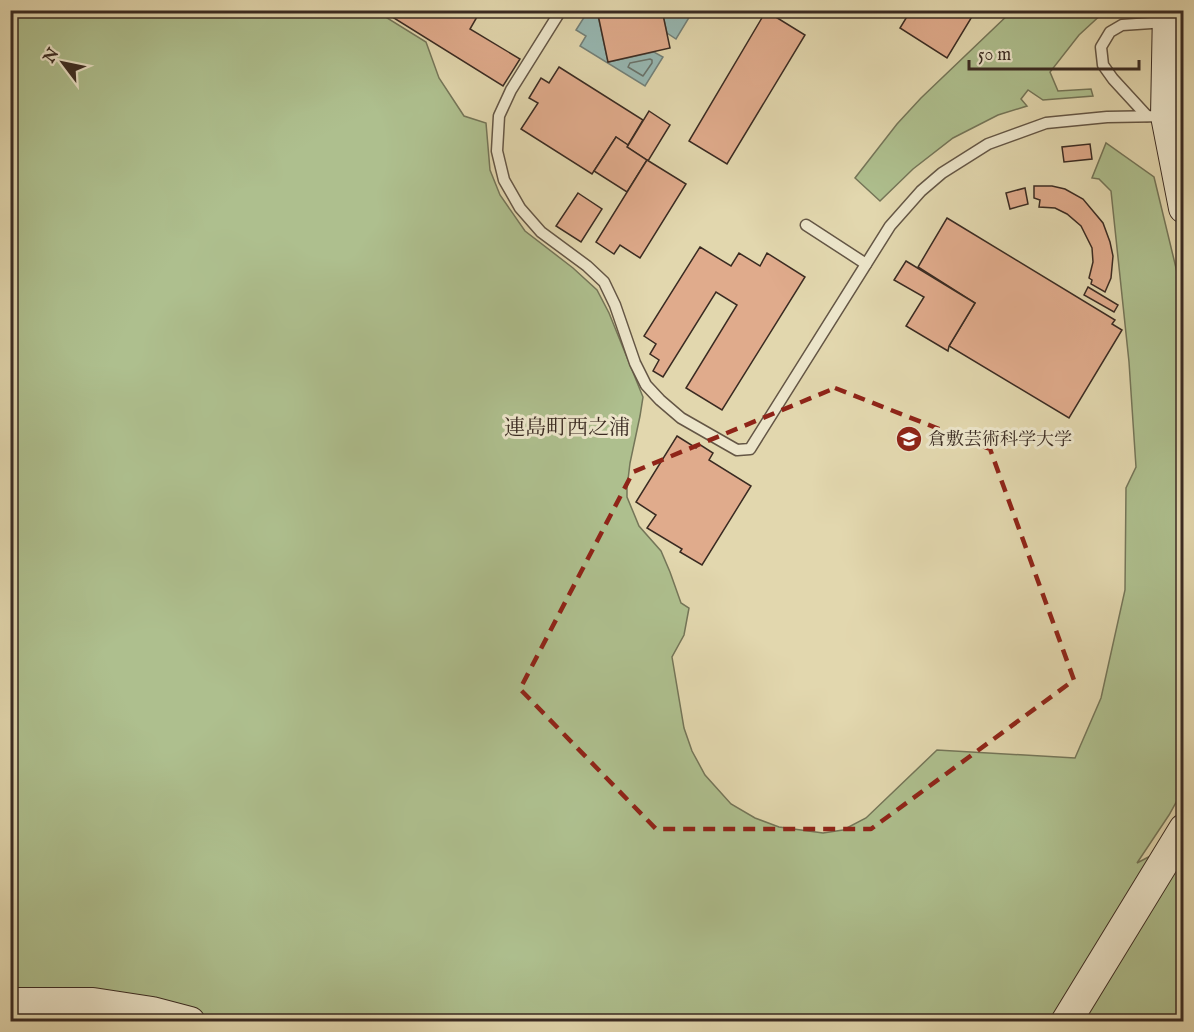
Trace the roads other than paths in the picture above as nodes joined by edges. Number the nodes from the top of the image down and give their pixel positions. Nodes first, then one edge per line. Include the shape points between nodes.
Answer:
1 (561, 10) edge
2 (1168, 16) edge
3 (1157, 116) junction
4 (1184, 208) edge
5 (806, 225) dead end
6 (866, 264) junction
7 (1184, 829) edge
8 (10, 1003) edge
9 (189, 1022) edge
10 (1066, 1022) edge

1 - 6 lane via 499,116 496,151 504,180 520,208 541,232 604,282 646,385 681,418 737,450 750,449
2 - 3 street
2 - 3 lane via 1122,25 1110,32 1101,47 1103,65 1113,79
3 - 4 street
3 - 6 lane via 1046,123 988,144 921,191 890,226
5 - 6 lane
7 - 10 street
8 - 9 street via 93,1003

